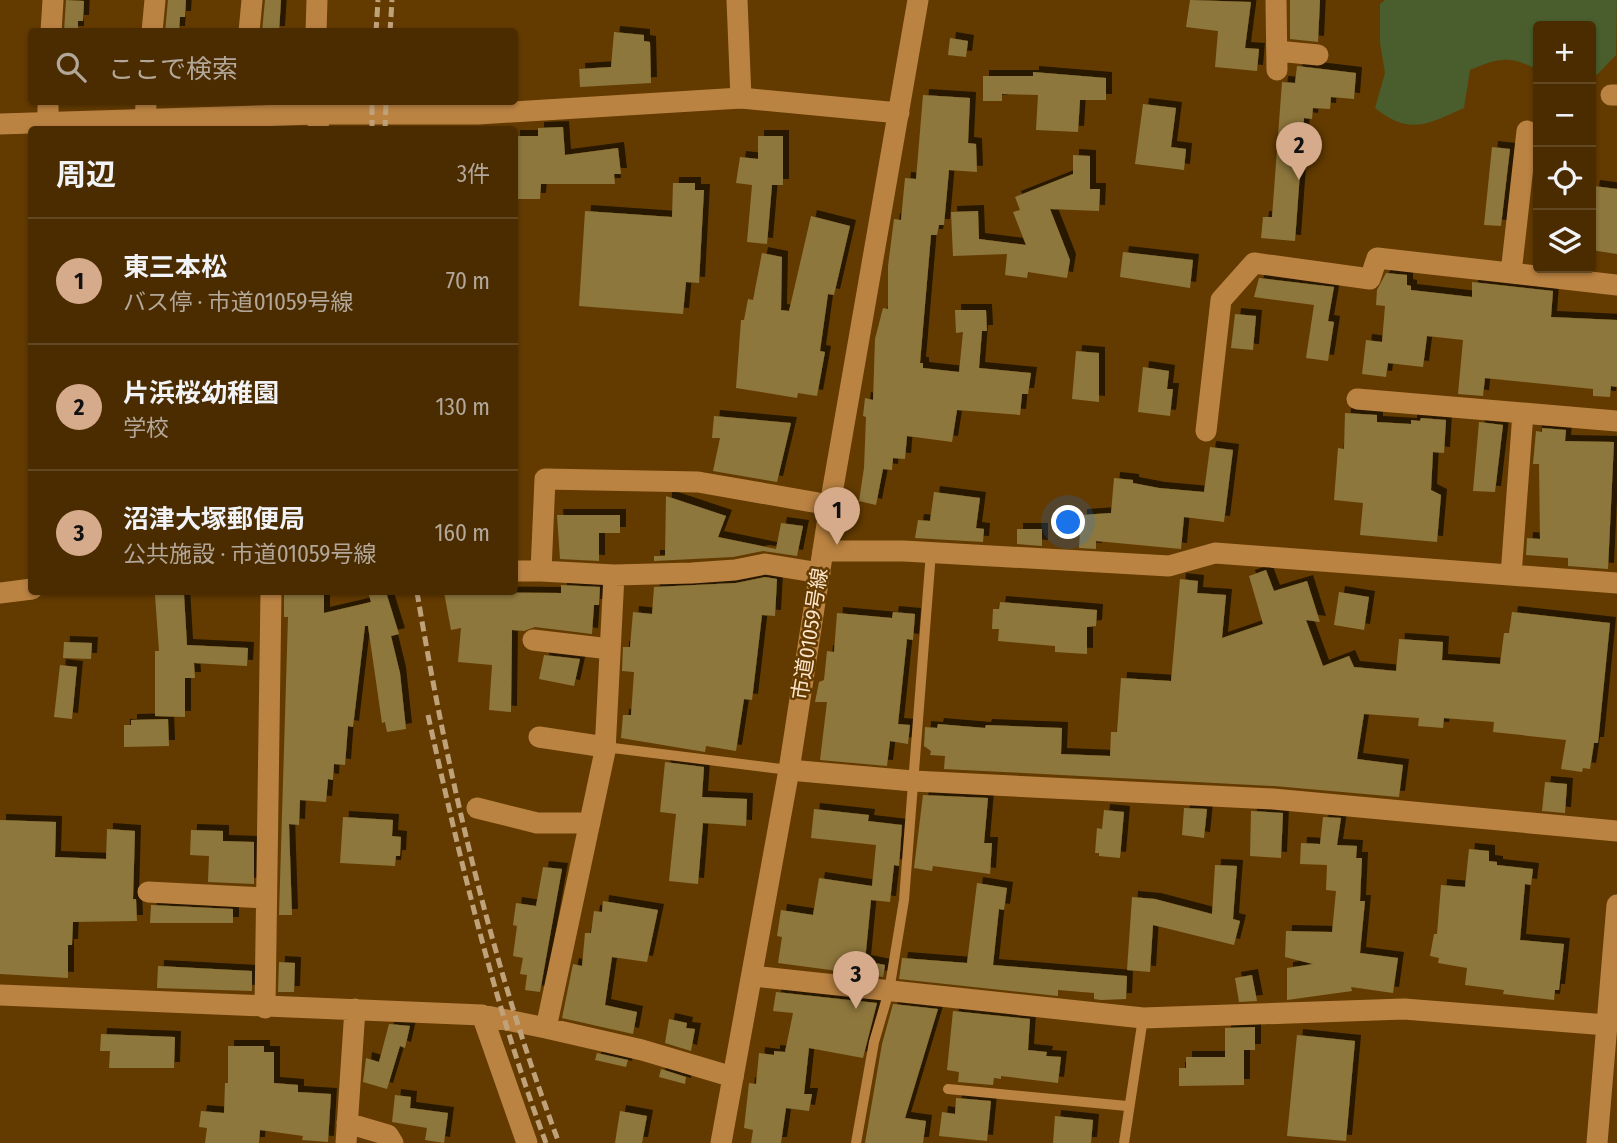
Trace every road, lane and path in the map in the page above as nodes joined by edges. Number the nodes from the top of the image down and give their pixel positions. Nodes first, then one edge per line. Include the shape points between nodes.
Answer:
1 (53, 0) edge
2 (155, 0) edge
3 (252, 0) edge
4 (317, 0) edge
5 (737, 0) edge
6 (918, 0) edge
7 (1276, 0) edge
8 (51, 28) edge
9 (152, 28) edge
10 (249, 28) edge
11 (316, 28) edge
12 (1318, 55) dead end
13 (741, 98) junction
14 (899, 113) junction
15 (317, 115) edge
16 (237, 116) edge
17 (145, 117) edge
18 (53, 119) edge
19 (0, 124) edge
20 (1527, 131) dead end
21 (1511, 273) junction
22 (1617, 285) edge
23 (1357, 399) dead end
24 (1524, 413) junction
25 (1617, 421) edge
26 (1206, 431) dead end
27 (830, 505) junction
28 (823, 551) junction
29 (931, 552) junction
30 (518, 571) edge
31 (541, 571) junction
32 (820, 573) junction
33 (614, 575) junction
34 (1511, 575) junction
35 (1617, 583) edge
36 (28, 590) edge
37 (0, 593) edge
38 (271, 595) edge
39 (533, 640) dead end
40 (610, 649) junction
41 (539, 737) dead end
42 (605, 747) junction
43 (789, 769) junction
44 (913, 781) junction
45 (477, 808) dead end
46 (590, 823) junction
47 (1617, 831) edge
48 (148, 892) dead end
49 (266, 898) junction
50 (1617, 905) edge
51 (752, 976) junction
52 (889, 991) junction
53 (0, 995) edge
54 (265, 1008) junction
55 (355, 1009) junction
56 (482, 1015) junction
57 (1143, 1018) junction
58 (1607, 1025) junction
59 (546, 1028) junction
60 (733, 1077) junction
61 (948, 1089) dead end
62 (1127, 1105) junction
63 (347, 1133) edge
64 (393, 1143) edge
65 (527, 1143) edge
66 (721, 1143) edge
67 (856, 1143) edge
68 (1124, 1143) edge
69 (1597, 1143) edge

1 - 8 street
2 - 9 street
3 - 10 street
4 - 11 street
5 - 13 street
6 - 14 street, 市道01059号線
7 - 12 street via 1277,61
13 - 14 street
13 - 15 street via 478,114
14 - 27 street, 市道01059号線
15 - 16 street
16 - 17 street
17 - 18 street
18 - 19 street
20 - 21 street
21 - 22 street
21 - 26 street via 1377,258 1370,279 1254,262 1221,300
23 - 24 street
24 - 25 street
24 - 34 street
27 - 28 street, 市道01059号線
27 - 31 street via 698,482 545,479
28 - 29 street
28 - 32 street, 市道01059号線
29 - 34 street via 1169,566 1215,553
29 - 44 lane
30 - 31 street
31 - 33 street
32 - 33 street via 765,564 735,570
32 - 43 street, 市道01059号線
33 - 40 street
34 - 35 street
36 - 37 street
38 - 49 street
39 - 40 street
40 - 42 street
41 - 42 street
42 - 43 lane
42 - 46 street
43 - 44 street
43 - 51 street, 市道01059号線
44 - 47 street via 1273,799
44 - 52 lane via 904,900
45 - 46 street via 537,822
46 - 59 street
48 - 49 street
49 - 54 street
50 - 58 street
51 - 52 street
51 - 60 street, 市道01059号線
52 - 57 street
52 - 67 lane via 874,1042
53 - 54 street
54 - 55 street
55 - 56 street
55 - 63 street
56 - 59 street
56 - 65 street
57 - 58 street via 1404,1009
57 - 62 lane
58 - 69 street
59 - 60 street
60 - 66 street, 市道01059号線
61 - 62 lane
62 - 68 lane
63 - 64 street via 388,1135

